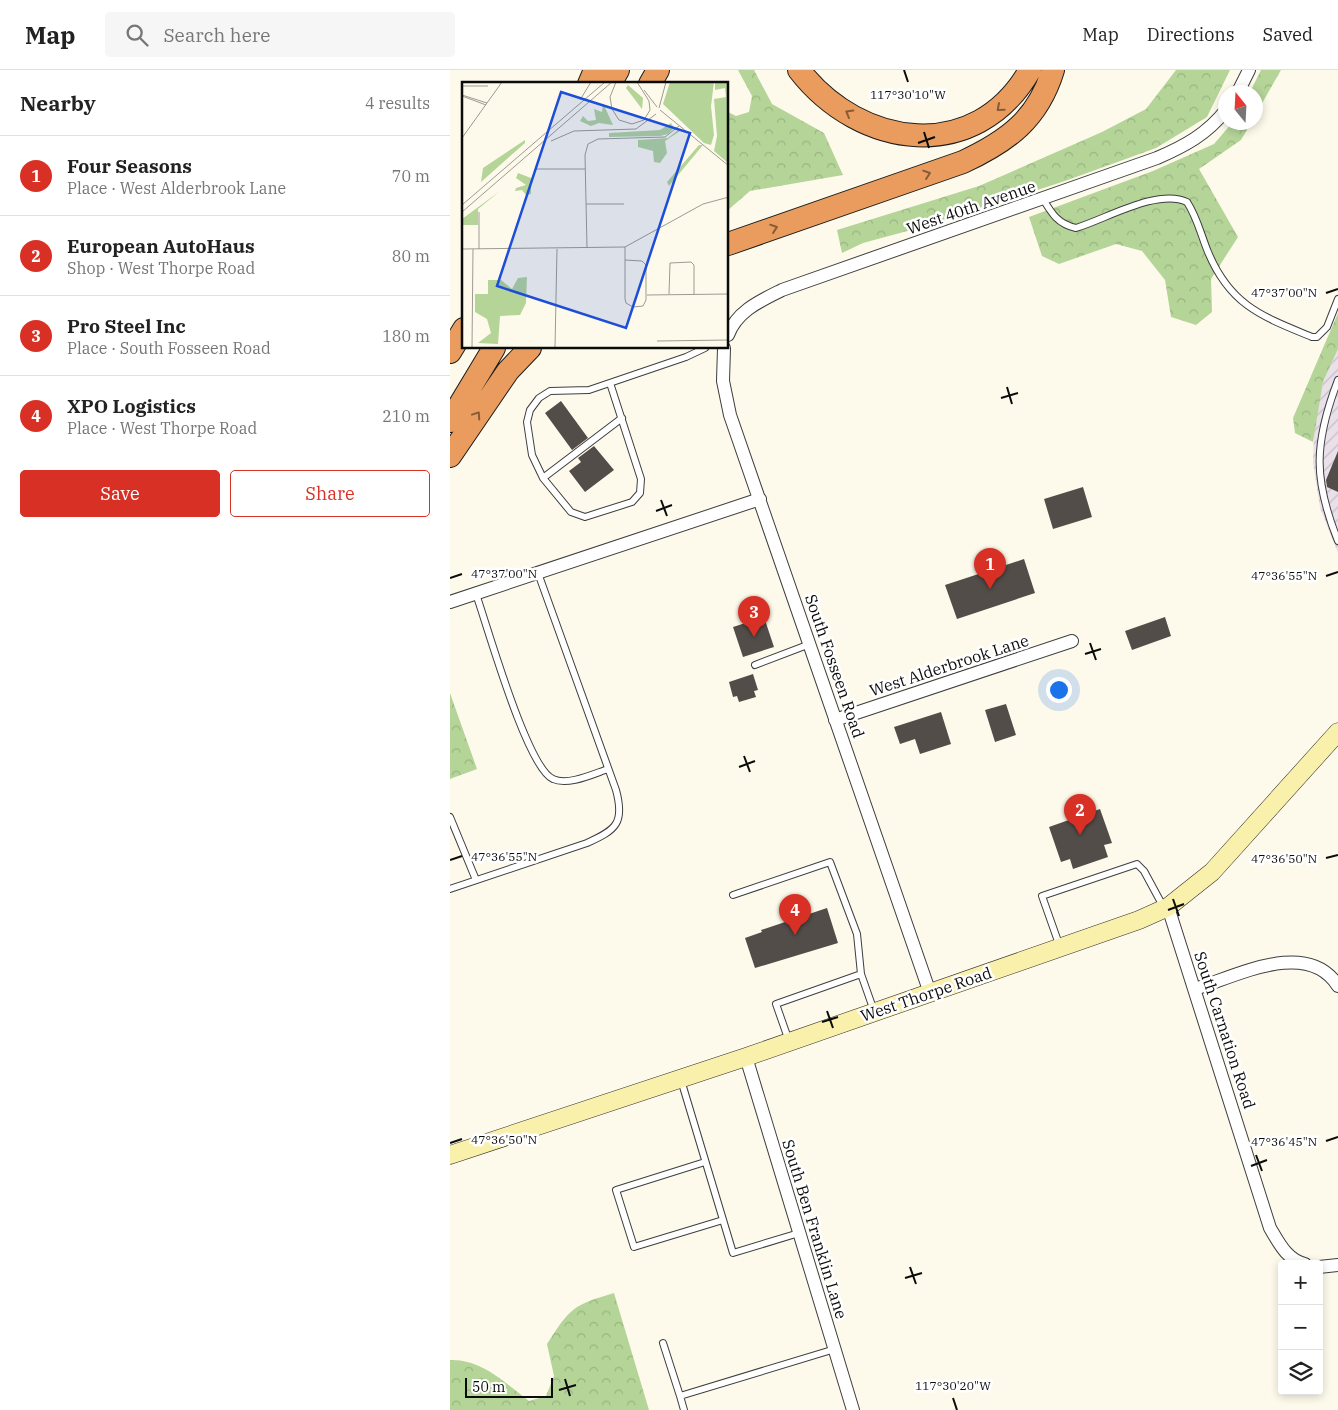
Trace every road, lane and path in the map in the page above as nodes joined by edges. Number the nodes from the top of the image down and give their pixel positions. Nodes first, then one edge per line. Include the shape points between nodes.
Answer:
1 (594, 70) edge
2 (618, 70) edge
3 (658, 70) edge
4 (800, 70) edge
5 (1030, 70) edge
6 (1053, 70) edge
7 (1248, 70) edge
8 (590, 82) edge
9 (611, 82) edge
10 (651, 82) edge
11 (1241, 85) edge
12 (1218, 119) edge
13 (1043, 199) junction
14 (729, 244) edge
15 (1338, 299) edge
16 (462, 332) edge
17 (729, 332) edge
18 (493, 349) edge
19 (529, 349) edge
20 (703, 349) edge
21 (724, 349) edge
22 (450, 352) edge
23 (1338, 380) edge
24 (610, 383) junction
25 (622, 418) junction
26 (450, 421) edge
27 (450, 456) edge
28 (543, 478) junction
29 (760, 499) junction
30 (1338, 541) edge
31 (538, 572) junction
32 (476, 594) junction
33 (450, 602) edge
34 (1072, 641) dead end
35 (810, 644) junction
36 (755, 665) dead end
37 (836, 720) junction
38 (1338, 732) edge
39 (608, 769) junction
40 (450, 817) edge
41 (476, 880) junction
42 (450, 889) edge
43 (733, 895) dead end
44 (1166, 908) junction
45 (1060, 948) junction
46 (861, 974) junction
47 (1338, 986) edge
48 (1195, 989) junction
49 (930, 993) junction
50 (874, 1013) junction
51 (790, 1042) junction
52 (746, 1057) junction
53 (680, 1078) junction
54 (450, 1155) edge
55 (705, 1162) junction
56 (723, 1220) junction
57 (800, 1233) junction
58 (1295, 1260) edge
59 (1338, 1265) edge
60 (1323, 1267) edge
61 (663, 1343) dead end
62 (835, 1349) junction
63 (680, 1396) junction
64 (684, 1410) edge
65 (853, 1410) edge

1 - 8 highway
2 - 9 highway
3 - 10 highway
5 -> 4 highway via 1011,98 981,122 938,135 894,132 856,117 814,88
14 -> 6 highway via 963,162 993,148 1027,120 1045,92
7 - 11 street
12 - 13 street, West 40th Avenue via 1190,144
13 - 15 lane via 1055,218 1076,228 1143,203 1167,197 1179,198 1187,202 1220,276 1235,297 1250,309 1317,337 1327,327
13 - 17 street, West 40th Avenue via 782,290 749,308
16 - 22 highway
18 - 26 highway
27 -> 19 highway via 508,371
20 - 24 lane
21 - 29 street, South Fosseen Road via 726,398
23 - 30 lane via 1323,428 1319,454 1325,508
24 - 25 lane
24 - 28 lane via 589,390 550,391 539,398 530,410 528,435 532,455
25 - 28 lane
25 - 28 lane via 641,479 640,493 632,502 585,517 577,516
29 - 31 street
29 - 35 street, South Fosseen Road
31 - 32 street
31 - 39 lane
32 - 33 street
32 - 39 lane via 517,714 540,767 552,779 566,781
34 - 37 street, West Alderbrook Lane
35 - 36 lane
35 - 37 street, South Fosseen Road
37 - 49 street, South Fosseen Road
38 - 44 street, West Thorpe Road via 1212,872
39 - 41 lane via 621,818 610,831 588,843
40 - 41 lane
41 - 42 lane
43 - 46 lane via 830,862 857,934
44 - 45 street, West Thorpe Road
44 - 45 lane via 1144,870 1137,864 1042,896
44 - 48 street, South Carnation Road
45 - 49 street, West Thorpe Road
46 - 50 lane
46 - 51 lane via 776,1004
47 - 48 street via 1319,967 1299,961 1273,964
48 - 58 street, South Carnation Road via 1270,1228 1284,1251
49 - 50 street, West Thorpe Road
50 - 51 street, West Thorpe Road
51 - 52 street, West Thorpe Road
52 - 53 street, West Thorpe Road
52 - 57 street, South Ben Franklin Lane
53 - 54 street, West Thorpe Road
53 - 55 lane
55 - 56 lane
55 - 56 lane via 616,1190 634,1248
56 - 57 lane via 733,1253
57 - 62 street, South Ben Franklin Lane
59 - 60 street
61 - 63 lane
62 - 63 lane
62 - 65 street, South Ben Franklin Lane
63 - 64 lane

